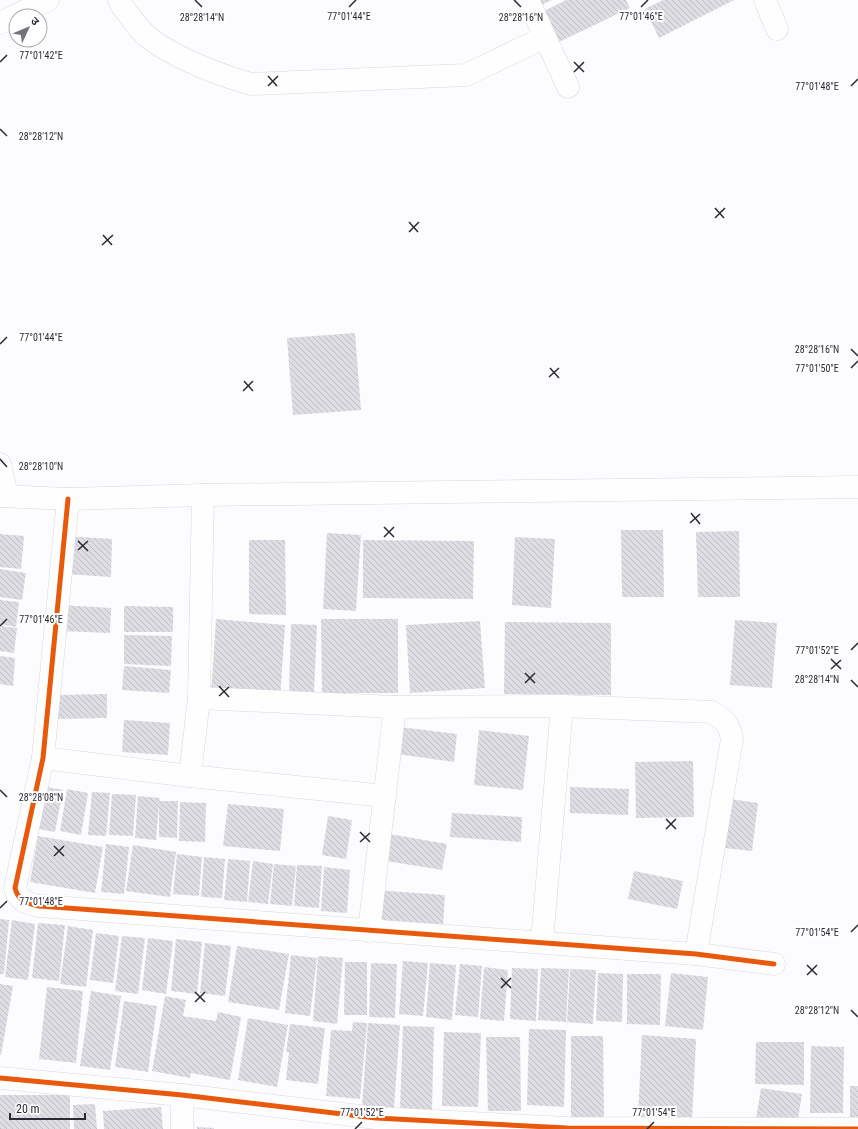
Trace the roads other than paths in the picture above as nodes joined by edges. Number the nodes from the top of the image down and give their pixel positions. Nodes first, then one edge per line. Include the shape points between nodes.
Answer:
1 (48, 0) edge
2 (119, 0) edge
3 (528, 0) edge
4 (765, 0) edge
5 (0, 23) edge
6 (777, 29) dead end
7 (545, 37) junction
8 (568, 87) dead end
9 (0, 464) edge
10 (858, 487) edge
11 (203, 495) junction
12 (3, 496) edge
13 (68, 499) junction
14 (199, 698) junction
15 (395, 706) junction
16 (562, 706) junction
17 (43, 758) junction
18 (190, 776) junction
19 (385, 796) junction
20 (369, 931) junction
21 (542, 942) junction
22 (696, 954) junction
23 (774, 964) dead end
24 (0, 1078) edge
25 (182, 1095) junction
26 (375, 1123) edge
27 (567, 1128) edge
28 (182, 1129) edge
29 (858, 1129) edge

1 - 5 street
2 - 7 street via 147,36 218,75 251,84 466,75
3 - 7 street
4 - 6 street
7 - 8 street
9 - 12 street
10 - 11 street
11 - 13 street
11 - 14 street
12 - 13 street
13 - 17 street
14 - 15 street
14 - 18 street
15 - 16 street
15 - 19 street
16 - 21 street
16 - 22 street via 700,710 712,712 723,719 730,728 732,739
17 - 18 street
17 - 20 street via 15,888 16,894 25,903
18 - 19 street
19 - 20 street
20 - 21 street
21 - 22 street
22 - 23 street
24 - 25 street
25 - 26 street
25 - 28 street
26 - 27 street
27 - 29 street

